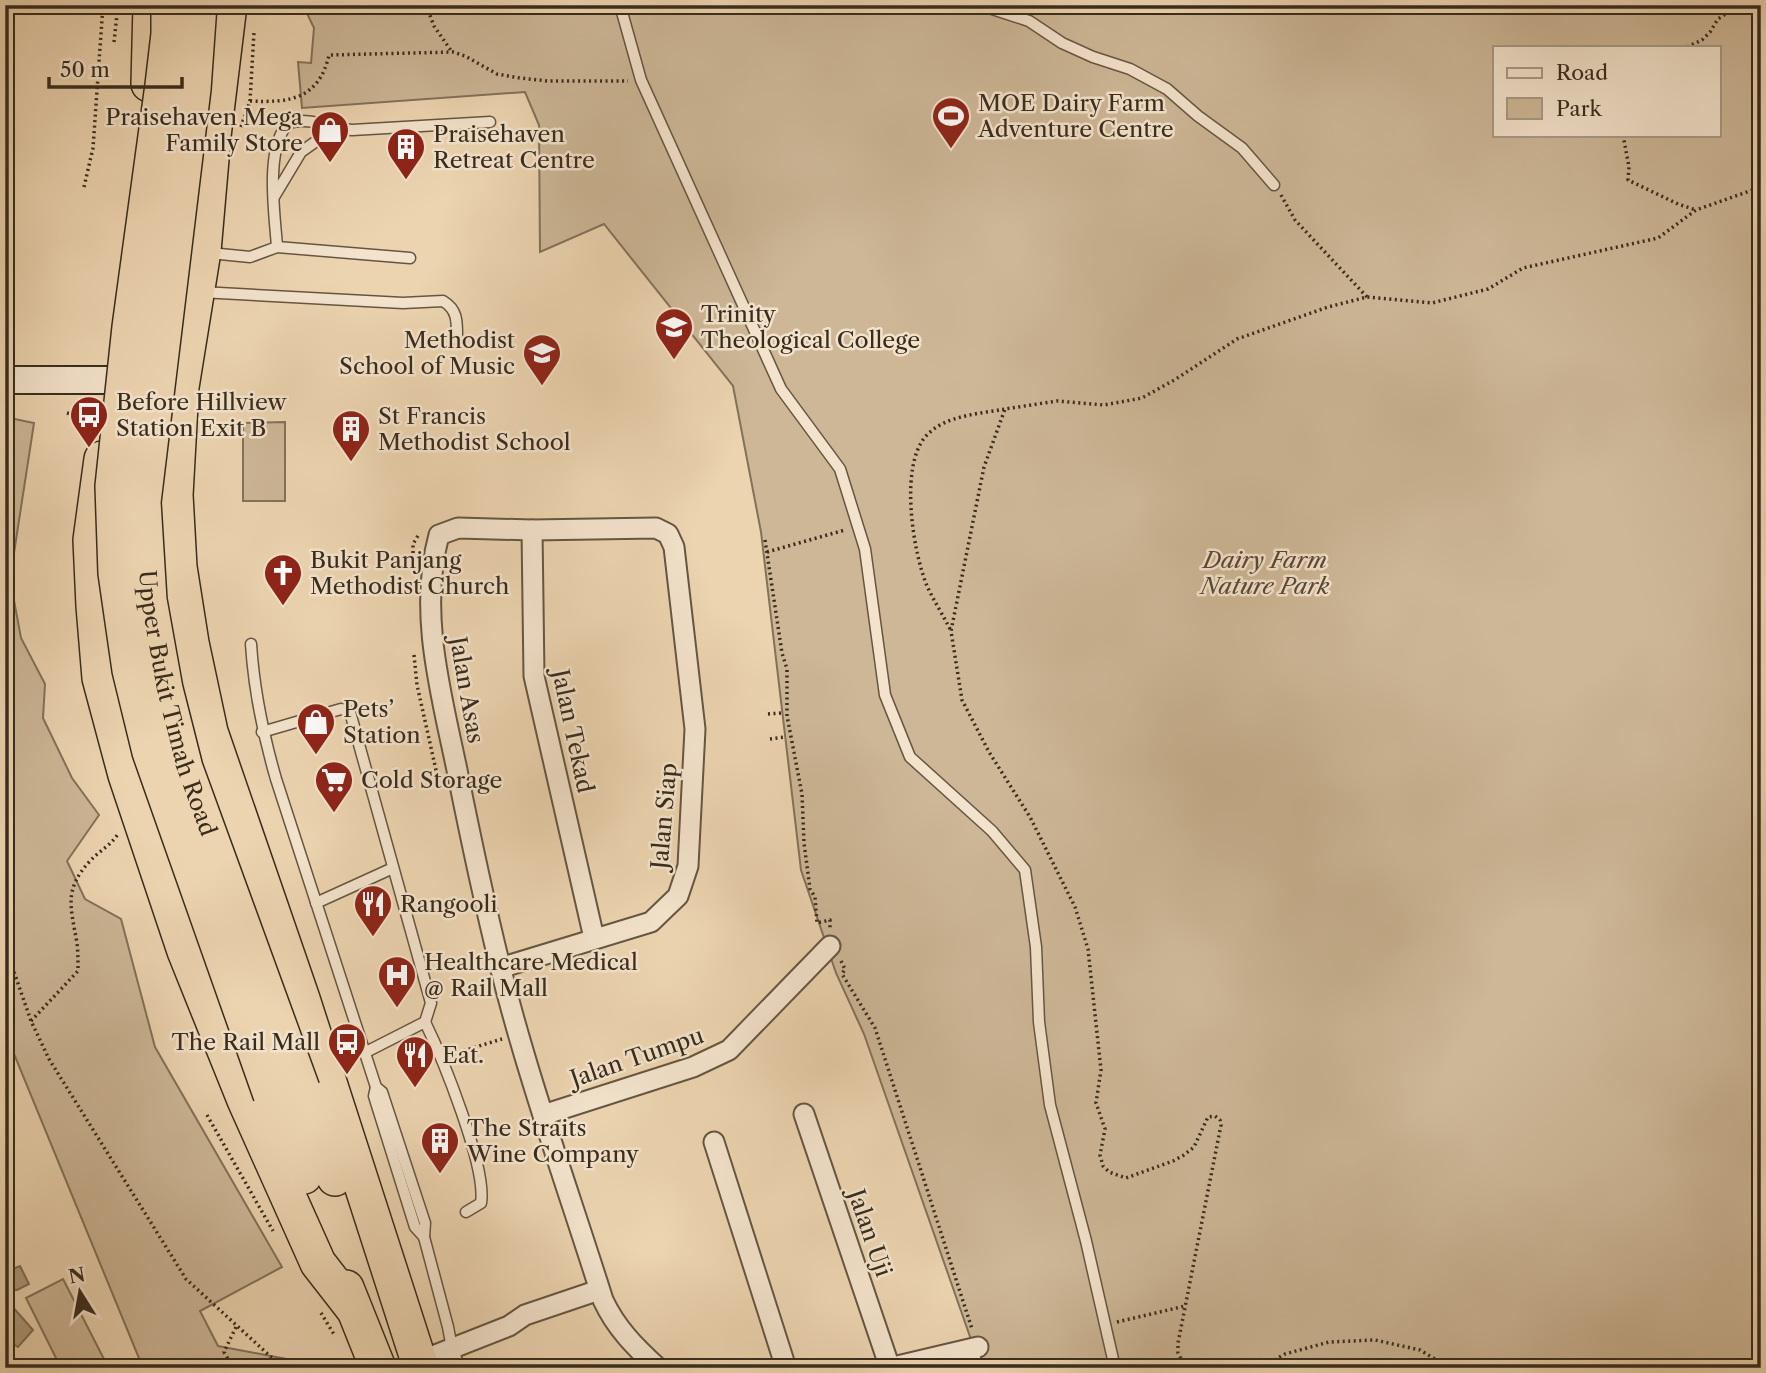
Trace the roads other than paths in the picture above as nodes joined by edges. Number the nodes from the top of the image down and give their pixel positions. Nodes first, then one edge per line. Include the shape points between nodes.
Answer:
1 (152, 5) edge
2 (169, 5) edge
3 (199, 5) edge
4 (229, 5) edge
5 (620, 5) edge
6 (981, 5) edge
7 (490, 122) dead end
8 (340, 129) junction
9 (1274, 184) road end
10 (274, 197) junction
11 (276, 247) junction
12 (203, 251) junction
13 (410, 258) dead end
14 (195, 308) junction
15 (457, 338) dead end
16 (5, 380) edge
17 (112, 380) junction
18 (177, 445) junction
19 (532, 530) junction
20 (674, 547) joint
21 (251, 645) dead end
22 (262, 732) junction
23 (393, 868) junction
24 (316, 903) junction
25 (594, 938) junction
26 (835, 953) road end
27 (500, 968) junction
28 (425, 1022) junction
29 (366, 1052) junction
30 (287, 1092) junction
31 (804, 1114) dead end
32 (542, 1115) junction
33 (714, 1142) dead end
34 (466, 1212) dead end
35 (601, 1295) junction
36 (353, 1308) junction
37 (975, 1348) joint
38 (426, 1361) edge
39 (378, 1368) edge
40 (460, 1368) edge
41 (658, 1368) edge
42 (786, 1368) edge
43 (890, 1368) edge
44 (978, 1368) edge
45 (1115, 1368) edge

1 - 17 highway via 146,119
2 - 30 highway, Upper Bukit Timah Road, bridge via 114,474 116,573 128,657 150,752
3 - 30 highway, Upper Bukit Timah Road, bridge via 144,502 149,600 165,689 186,768
4 - 12 highway
5 - 45 lane via 640,80 781,389 840,469 865,549 885,695 910,757 992,831 1025,870 1050,1105
6 - 9 lane via 1029,21 1062,43 1167,89 1242,148
7 - 8 lane
8 - 10 lane via 301,152
8 - 10 lane via 300,121 285,127 275,159
10 - 11 lane
11 - 12 lane via 250,257
11 - 13 lane
12 - 14 highway
14 - 15 lane via 443,300 457,315
14 - 17 street via 178,348
14 - 18 highway via 181,387
16 - 17 street
17 - 18 street via 149,397 167,416
17 - 36 highway via 91,540 100,678 137,812 219,1040 318,1263
18 - 38 highway via 174,495 179,567 210,732
19 - 20 street, Jalan Asas via 656,528 668,534
19 - 25 street, Jalan Tekad via 534,676
19 - 27 street, Jalan Asas via 458,528 439,535 432,563 432,645
20 - 25 street, Jalan Siap via 695,729 688,866 678,896 651,922
21 - 22 lane
22 - 23 lane via 341,709 350,712
22 - 24 lane
23 - 24 lane
23 - 28 lane via 431,1003
24 - 29 lane
25 - 27 street, Jalan Siap
26 - 32 street, Jalan Tumpu via 729,1050 693,1067
27 - 32 street, Jalan Asas
28 - 29 lane
28 - 34 lane via 470,1139 483,1190 481,1203
29 - 38 lane via 376,1087 374,1096 415,1227 424,1237 448,1327
30 - 36 highway, Upper Bukit Timah Road
30 - 38 highway, Upper Bukit Timah Road via 391,1329
31 - 43 street, Jalan Uji
32 - 35 street, Jalan Asas
33 - 42 street
35 - 38 street via 524,1315 509,1326
35 - 41 street, Jalan Asas via 612,1320
36 - 39 highway, Upper Bukit Timah Road
37 - 43 street, Jalan Uji
37 - 44 lane
38 - 40 lane

